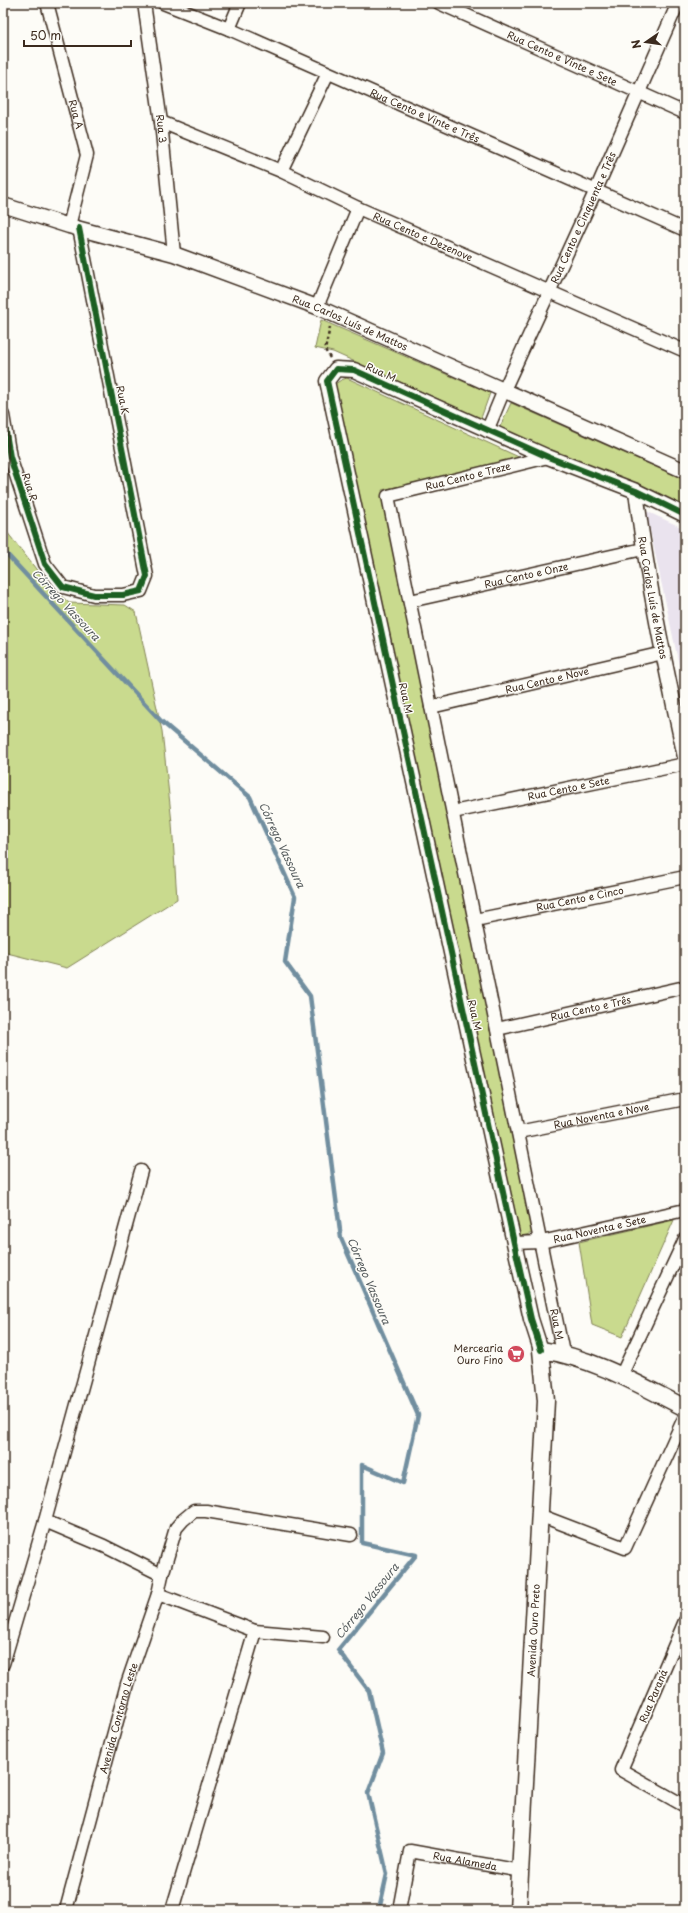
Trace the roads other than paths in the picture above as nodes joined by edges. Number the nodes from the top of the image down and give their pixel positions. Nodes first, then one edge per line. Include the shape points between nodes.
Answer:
1 (52, 3) edge
2 (144, 3) edge
3 (163, 3) edge
4 (240, 3) edge
5 (439, 3) edge
6 (678, 3) edge
7 (228, 29) junction
8 (328, 73) junction
9 (640, 93) junction
10 (685, 113) edge
11 (161, 122) junction
12 (281, 171) junction
13 (596, 190) junction
14 (3, 205) edge
15 (358, 208) junction
16 (74, 227) junction
17 (685, 230) edge
18 (174, 254) junction
19 (550, 291) junction
20 (317, 307) junction
21 (685, 351) edge
22 (504, 390) junction
23 (3, 415) edge
24 (487, 431) junction
25 (548, 457) junction
26 (685, 471) edge
27 (636, 491) junction
28 (388, 496) joint
29 (685, 515) edge
30 (643, 549) junction
31 (147, 576) joint
32 (410, 601) junction
33 (663, 653) junction
34 (431, 707) junction
35 (685, 758) edge
36 (685, 764) edge
37 (453, 812) junction
38 (685, 877) edge
39 (475, 920) junction
40 (685, 987) edge
41 (497, 1029) junction
42 (685, 1099) edge
43 (518, 1132) junction
44 (141, 1171) dead end
45 (685, 1210) edge
46 (685, 1240) edge
47 (514, 1242) junction
48 (541, 1242) junction
49 (542, 1350) junction
50 (564, 1353) junction
51 (621, 1376) junction
52 (685, 1408) edge
53 (685, 1416) edge
54 (539, 1515) junction
55 (46, 1521) junction
56 (351, 1536) dead end
57 (162, 1575) junction
58 (158, 1594) junction
59 (685, 1621) edge
60 (255, 1631) junction
61 (323, 1637) dead end
62 (3, 1664) edge
63 (685, 1806) edge
64 (521, 1871) junction
65 (66, 1910) edge
66 (172, 1910) edge
67 (399, 1910) edge
68 (518, 1910) edge

1 - 16 street, Rua A via 87,155
2 - 11 street, Rua 3
3 - 7 street, Rua Cento e Vinte e Três
4 - 7 street
5 - 9 street, Rua Cento e Vinte e Sete
6 - 9 street, Rua Cento e Cinquenta e Três
7 - 8 street, Rua Cento e Vinte e Três
8 - 12 street
8 - 13 street, Rua Cento e Vinte e Três
9 - 10 street, Rua Cento e Vinte e Sete
9 - 13 street, Rua Cento e Cinquenta e Três
11 - 12 street, Rua Cento e Dezenove
11 - 18 street, Rua 3
12 - 15 street, Rua Cento e Dezenove
13 - 17 street, Rua Cento e Vinte e Três
13 - 19 street, Rua Cento e Cinquenta e Três
14 - 16 street, Rua Carlos Luís de Mattos
15 - 19 street, Rua Cento e Dezenove
15 - 20 street
16 - 18 street, Rua Carlos Luís de Mattos
16 - 31 street, Rua K
18 - 20 street, Rua Carlos Luís de Mattos
19 - 21 street, Rua Cento e Dezenove
19 - 22 street, Rua Cento e Cinquenta e Três
20 - 22 street, Rua Carlos Luís de Mattos
22 - 24 street, Rua Cento e Cinquenta e Três
22 - 26 street, Rua Carlos Luís de Mattos
23 - 31 street, Rua R via 10,457 45,564 63,587 94,595 123,595 141,591
24 - 25 street, Rua M
24 - 47 street, Rua M via 354,370 336,369 328,381
25 - 27 street, Rua M
25 - 28 street, Rua Cento e Treze
27 - 29 street
27 - 30 street, Rua Carlos Luís de Mattos
28 - 32 street, Rua M
30 - 32 street, Rua Cento e Onze
30 - 33 street, Rua Carlos Luís de Mattos
32 - 34 street, Rua M
33 - 34 street, Rua Cento e Nove
33 - 35 street, Rua Carlos Luís de Mattos
34 - 37 street, Rua M
36 - 37 street, Rua Cento e Sete
37 - 39 street, Rua M
38 - 39 street, Rua Cento e Cinco
39 - 41 street, Rua M
40 - 41 street, Rua Cento e Três
41 - 43 street, Rua M
42 - 43 street, Rua Noventa e Nove
43 - 48 street, Rua M
44 - 55 street
45 - 48 street, Rua Noventa e Sete
46 - 51 street
47 - 48 street, Rua Noventa e Sete
47 - 49 street, Rua M via 531,1319
48 - 50 street, Rua M
49 - 50 main road
49 - 54 main road, Avenida Ouro Preto via 546,1401
50 - 51 main road
51 - 52 main road
53 - 54 street via 625,1548
54 - 64 main road, Avenida Ouro Preto
55 - 57 street
55 - 62 street
56 - 57 street, Avenida Contorno Leste via 194,1511 176,1528
57 - 58 street, Avenida Contorno Leste
58 - 60 street
58 - 65 street, Avenida Contorno Leste via 127,1684
59 - 63 street, Rua Paraná via 621,1770
60 - 61 street
60 - 66 street
64 - 67 street, Rua Alameda via 410,1850
64 - 68 main road, Avenida Ouro Preto

